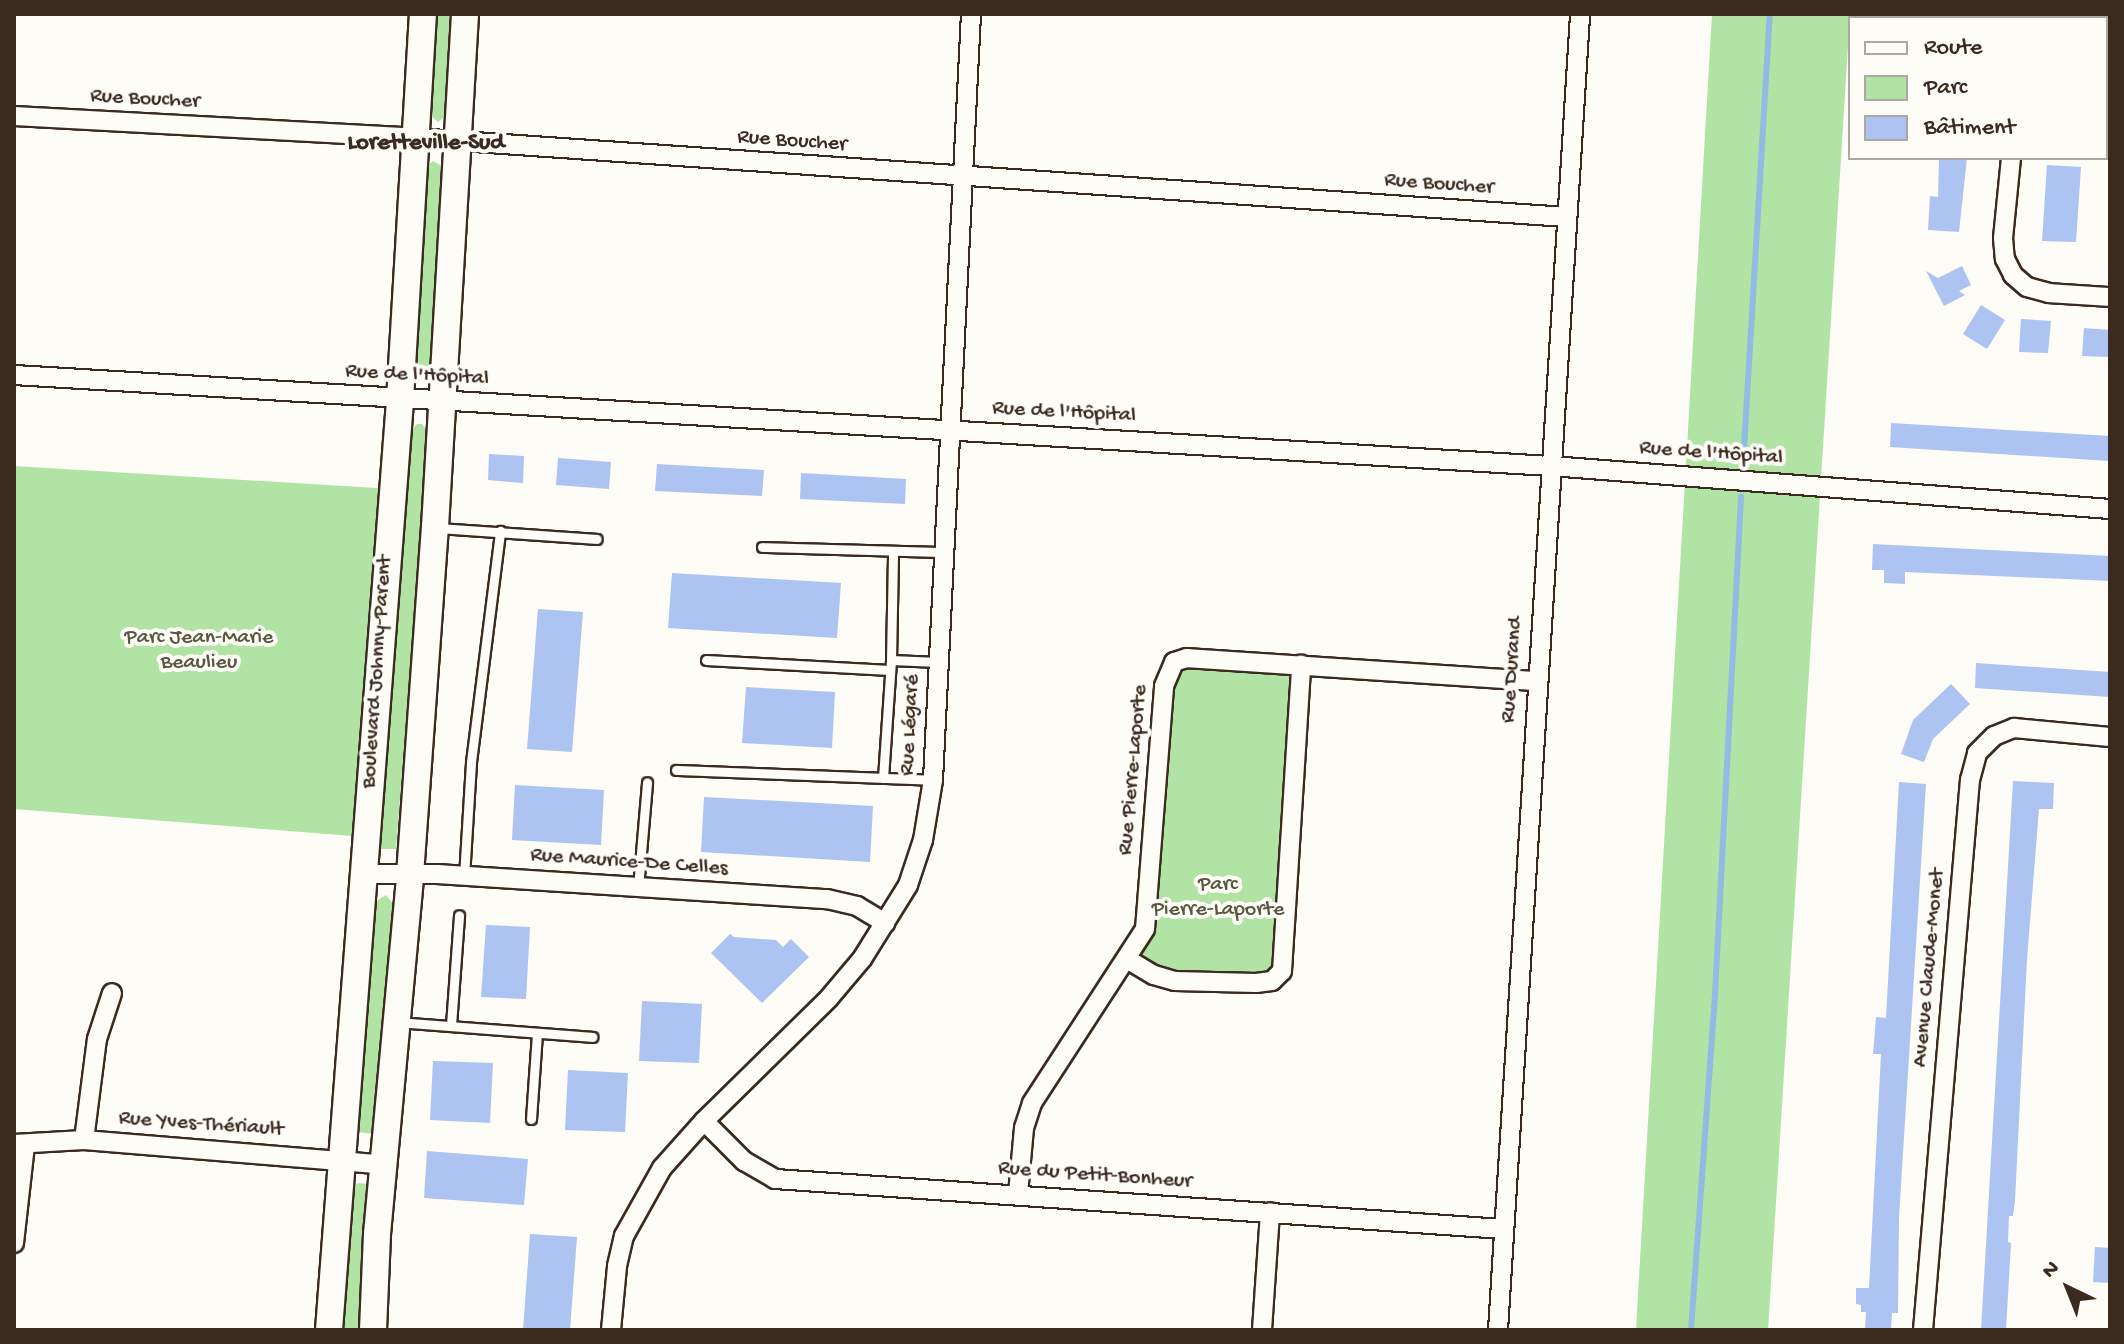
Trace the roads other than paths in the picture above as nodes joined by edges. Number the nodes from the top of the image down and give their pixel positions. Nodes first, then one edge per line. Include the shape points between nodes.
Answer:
1 (423, 14) edge
2 (465, 14) edge
3 (971, 14) edge
4 (1580, 14) edge
5 (14, 116) edge
6 (416, 138) junction
7 (457, 142) junction
8 (2011, 160) edge
9 (963, 178) junction
10 (1567, 217) junction
11 (2110, 297) edge
12 (14, 375) edge
13 (400, 400) junction
14 (443, 401) junction
15 (949, 430) junction
16 (1551, 466) junction
17 (2110, 509) edge
18 (435, 527) junction
19 (500, 531) junction
20 (597, 539) dead end
21 (762, 547) dead end
22 (893, 551) junction
23 (944, 552) junction
24 (706, 660) dead end
25 (938, 662) junction
26 (890, 665) junction
27 (1301, 665) junction
28 (1536, 681) junction
29 (2110, 737) edge
30 (676, 770) dead end
31 (883, 778) junction
32 (933, 780) junction
33 (647, 782) dead end
34 (363, 874) junction
35 (410, 875) junction
36 (464, 877) junction
37 (638, 888) junction
38 (459, 915) dead end
39 (885, 923) junction
40 (1127, 959) junction
41 (112, 993) dead end
42 (398, 1022) junction
43 (451, 1025) junction
44 (537, 1034) junction
45 (592, 1037) dead end
46 (531, 1119) dead end
47 (704, 1121) junction
48 (84, 1140) junction
49 (20, 1145) edge
50 (342, 1160) junction
51 (385, 1165) junction
52 (1018, 1194) junction
53 (1270, 1212) junction
54 (1503, 1229) junction
55 (14, 1243) edge
56 (329, 1330) edge
57 (373, 1330) edge
58 (611, 1330) edge
59 (1262, 1330) edge
60 (1498, 1330) edge
61 (1923, 1330) edge

1 - 6 street, Boulevard Johnny-Parent
2 - 7 street
3 - 9 street, Rue Légaré
4 - 10 street, Rue Durand
5 - 6 street, Rue Boucher
6 - 7 street, Rue Boucher
6 - 13 street, Boulevard Johnny-Parent
7 - 9 street, Rue Boucher
7 - 14 street
8 - 11 street via 2003,238 2013,275 2027,287 2049,293
9 - 10 street, Rue Boucher
9 - 15 street, Rue Légaré
10 - 16 street, Rue Durand
12 - 13 street, Rue de l'Hôpital
13 - 14 street, Rue de l'Hôpital
13 - 34 street, Boulevard Johnny-Parent
14 - 15 street, Rue de l'Hôpital
14 - 18 street
15 - 16 street, Rue de l'Hôpital
15 - 23 street, Rue Légaré
16 - 17 street, Rue de l'Hôpital
16 - 28 street, Rue Durand
18 - 19 lane
18 - 35 street
19 - 20 lane
19 - 36 lane via 471,762
21 - 22 lane
22 - 23 lane
22 - 26 lane
23 - 25 street, Rue Légaré
24 - 26 lane
25 - 26 lane
25 - 32 street, Rue Légaré
26 - 31 lane
27 - 28 street, Rue Pierre-Laporte
27 - 40 street, Rue Pierre-Laporte via 1187,658 1174,662 1167,672 1145,929
27 - 40 street via 1282,971 1272,981 1256,983 1175,981
28 - 54 street, Rue Durand
29 - 61 street, Avenue Claude-Monet via 2014,728 1994,736 1977,753 1970,780
30 - 31 lane
31 - 32 lane
32 - 39 street, Rue Légaré via 923,840 908,885
33 - 37 lane
34 - 35 street, Rue Maurice-De Celles
34 - 50 street, Boulevard Johnny-Parent
35 - 36 street, Rue Maurice-De Celles
35 - 42 street
36 - 37 street, Rue Maurice-De Celles
37 - 39 street, Rue Maurice-De Celles via 827,899 857,906
38 - 43 lane
39 - 47 street, Rue Légaré via 829,998
40 - 52 street, Rue Pierre-Laporte via 1032,1103 1024,1128
41 - 48 street via 97,1039
42 - 43 lane
42 - 51 street
43 - 44 lane
44 - 45 lane
44 - 46 lane
47 - 52 street, Rue du Petit-Bonheur via 744,1161 775,1179
47 - 58 street, Rue Légaré via 662,1168 624,1236
48 - 49 street, Rue Yves-Thériault
48 - 50 street, Rue Yves-Thériault
49 - 55 street
50 - 51 street, Rue Yves-Thériault
50 - 56 street, Boulevard Johnny-Parent
51 - 57 street
52 - 53 street, Rue du Petit-Bonheur
53 - 54 street, Rue du Petit-Bonheur
53 - 59 street
54 - 60 street, Rue Durand

